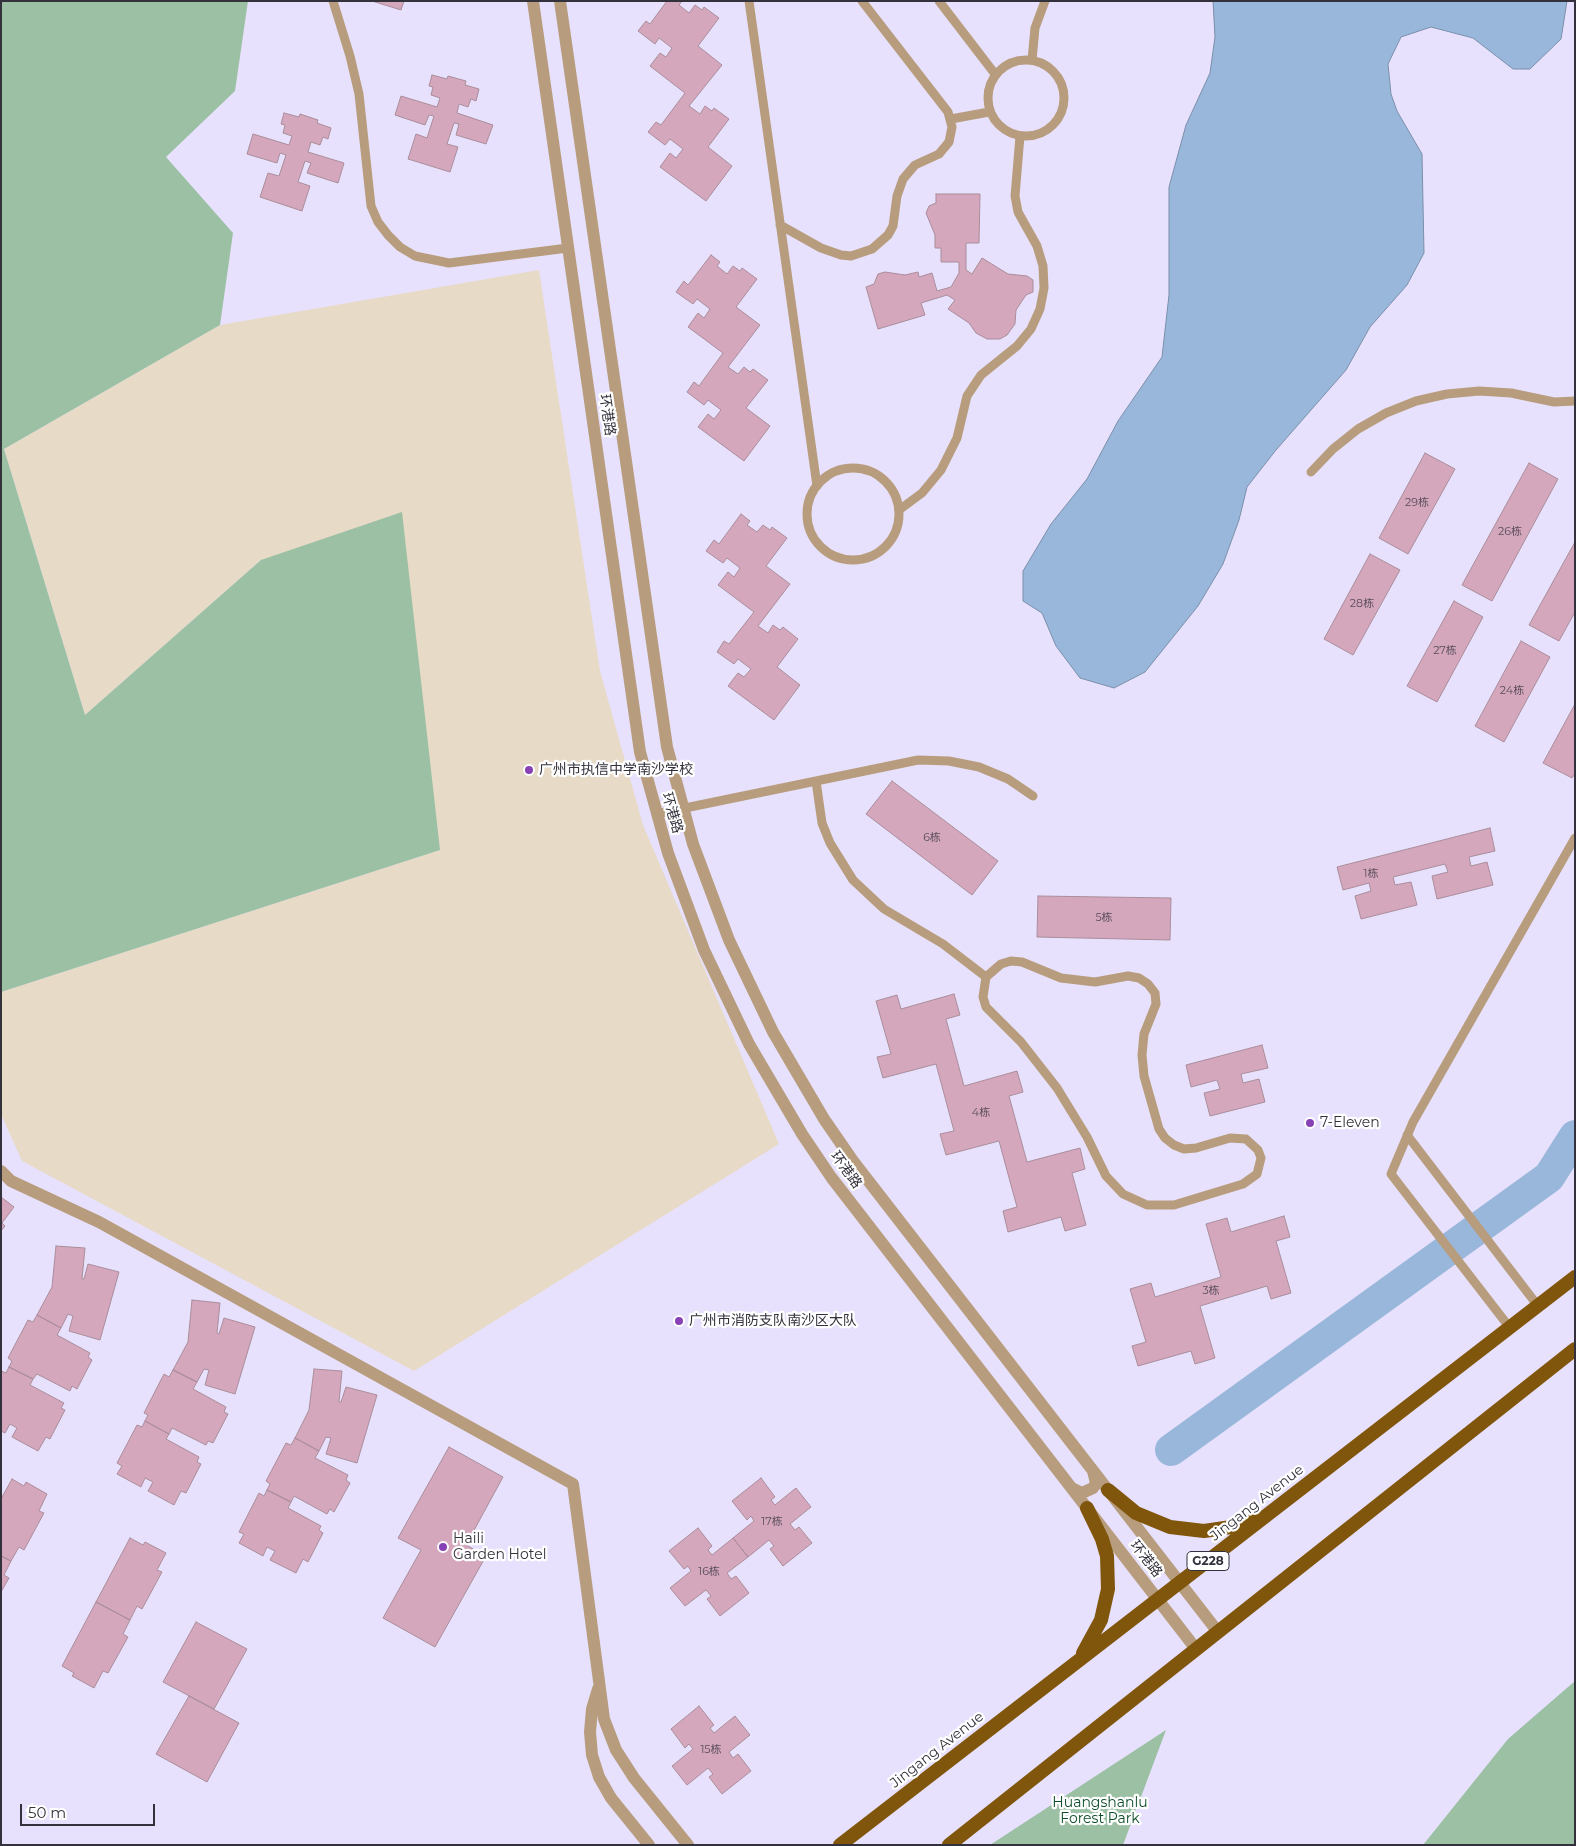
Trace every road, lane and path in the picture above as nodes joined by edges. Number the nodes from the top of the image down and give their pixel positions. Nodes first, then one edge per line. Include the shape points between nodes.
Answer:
1 (333, 1) edge
2 (533, 1) edge
3 (560, 1) edge
4 (749, 1) edge
5 (862, 1) edge
6 (939, 1) edge
7 (1045, 1) edge
8 (1032, 60) junction
9 (995, 74) junction
10 (990, 112) junction
11 (951, 119) junction
12 (1020, 136) junction
13 (780, 225) junction
14 (568, 248) junction
15 (1575, 402) edge
16 (1311, 472) dead end
17 (817, 486) junction
18 (899, 510) junction
19 (816, 781) junction
20 (1033, 796) dead end
21 (682, 808) junction
22 (656, 814) junction
23 (1575, 838) edge
24 (986, 977) junction
25 (1407, 1135) junction
26 (1, 1171) edge
27 (1575, 1277) edge
28 (1538, 1306) junction
29 (1510, 1328) junction
30 (1575, 1348) edge
31 (1093, 1471) junction
32 (1072, 1488) junction
33 (1108, 1490) junction
34 (1283, 1504) junction
35 (1087, 1508) junction
36 (1180, 1583) junction
37 (1158, 1600) junction
38 (1218, 1632) junction
39 (1196, 1649) junction
40 (1064, 1673) junction
41 (599, 1686) junction
42 (649, 1845) edge
43 (688, 1845) edge
44 (840, 1845) edge
45 (949, 1845) edge

1 - 14 lane via 359,94 371,206 388,235 415,256 449,262
2 - 14 street, 环港路
3 - 21 street, 环港路 via 665,737
4 - 13 lane
5 - 11 lane
6 - 9 lane
7 - 8 lane via 1035,28
8 - 9 lane via 1012,62
8 - 12 lane via 1057,75 1062,84 1064,104 1056,122 1048,129 1030,137
9 - 10 lane via 987,92
10 - 11 lane
10 - 12 lane via 1001,128
11 - 13 lane via 948,142 939,154 915,166 903,179 893,226 872,249 852,256 831,253
12 - 18 lane via 1015,196 1018,212 1037,246 1043,266 1044,288 1040,309 1017,346 981,375 968,396 957,438 941,470 922,493
13 - 17 lane
14 - 22 street, 环港路 via 640,752
15 - 16 lane via 1479,391 1416,401 1358,429
17 - 18 lane via 834,472 856,468 866,470 885,481
17 - 18 lane via 808,506 809,528 821,546 839,558 862,558 882,549 895,532
19 - 20 lane via 918,760 949,761 1008,779
19 - 21 lane
19 - 24 lane via 822,823 852,880 884,909 943,944
21 - 22 lane
21 - 31 street, 环港路 via 729,940 773,1032 816,1105 879,1195
22 - 32 street, 环港路 via 704,950 745,1036 779,1097 837,1184
23 - 25 lane
24 - 24 lane via 1001,964 1012,961 1061,978 1094,982 1128,976 1148,984 1155,993 1156,1004 1144,1034 1142,1066 1159,1129 1169,1142 1184,1149 1230,1138 1246,1139 1253,1144 1260,1158 1257,1174 1243,1184 1174,1205 1148,1205 1123,1194 1106,1176 1073,1112 1052,1080 986,1007 983,997
25 - 28 lane
25 - 29 lane via 1391,1174
26 - 41 street via 11,1181 99,1222 573,1484
27 - 28 highway, Jingang Avenue / G228
28 - 29 highway, Jingang Avenue / G228
29 - 34 highway, Jingang Avenue / G228
30 - 38 highway
31 - 32 street via 1096,1483 1088,1492 1076,1492
31 - 33 street, 环港路
32 - 35 street, 环港路
33 - 34 highway via 1136,1513 1170,1527 1188,1530 1238,1526
33 - 36 street, 环港路
34 - 36 highway, Jingang Avenue / G228
35 - 37 street, 环港路
35 - 40 highway via 1107,1556 1108,1589 1094,1635
36 - 37 highway, Jingang Avenue / G228
36 - 38 street, 环港路
37 - 39 street, 环港路
37 - 40 highway, Jingang Avenue / G228
38 - 39 highway
39 - 45 highway
40 - 44 highway, Jingang Avenue / G228
41 - 42 street via 592,1709 592,1755 611,1798
41 - 43 street via 604,1719 616,1750 634,1778

